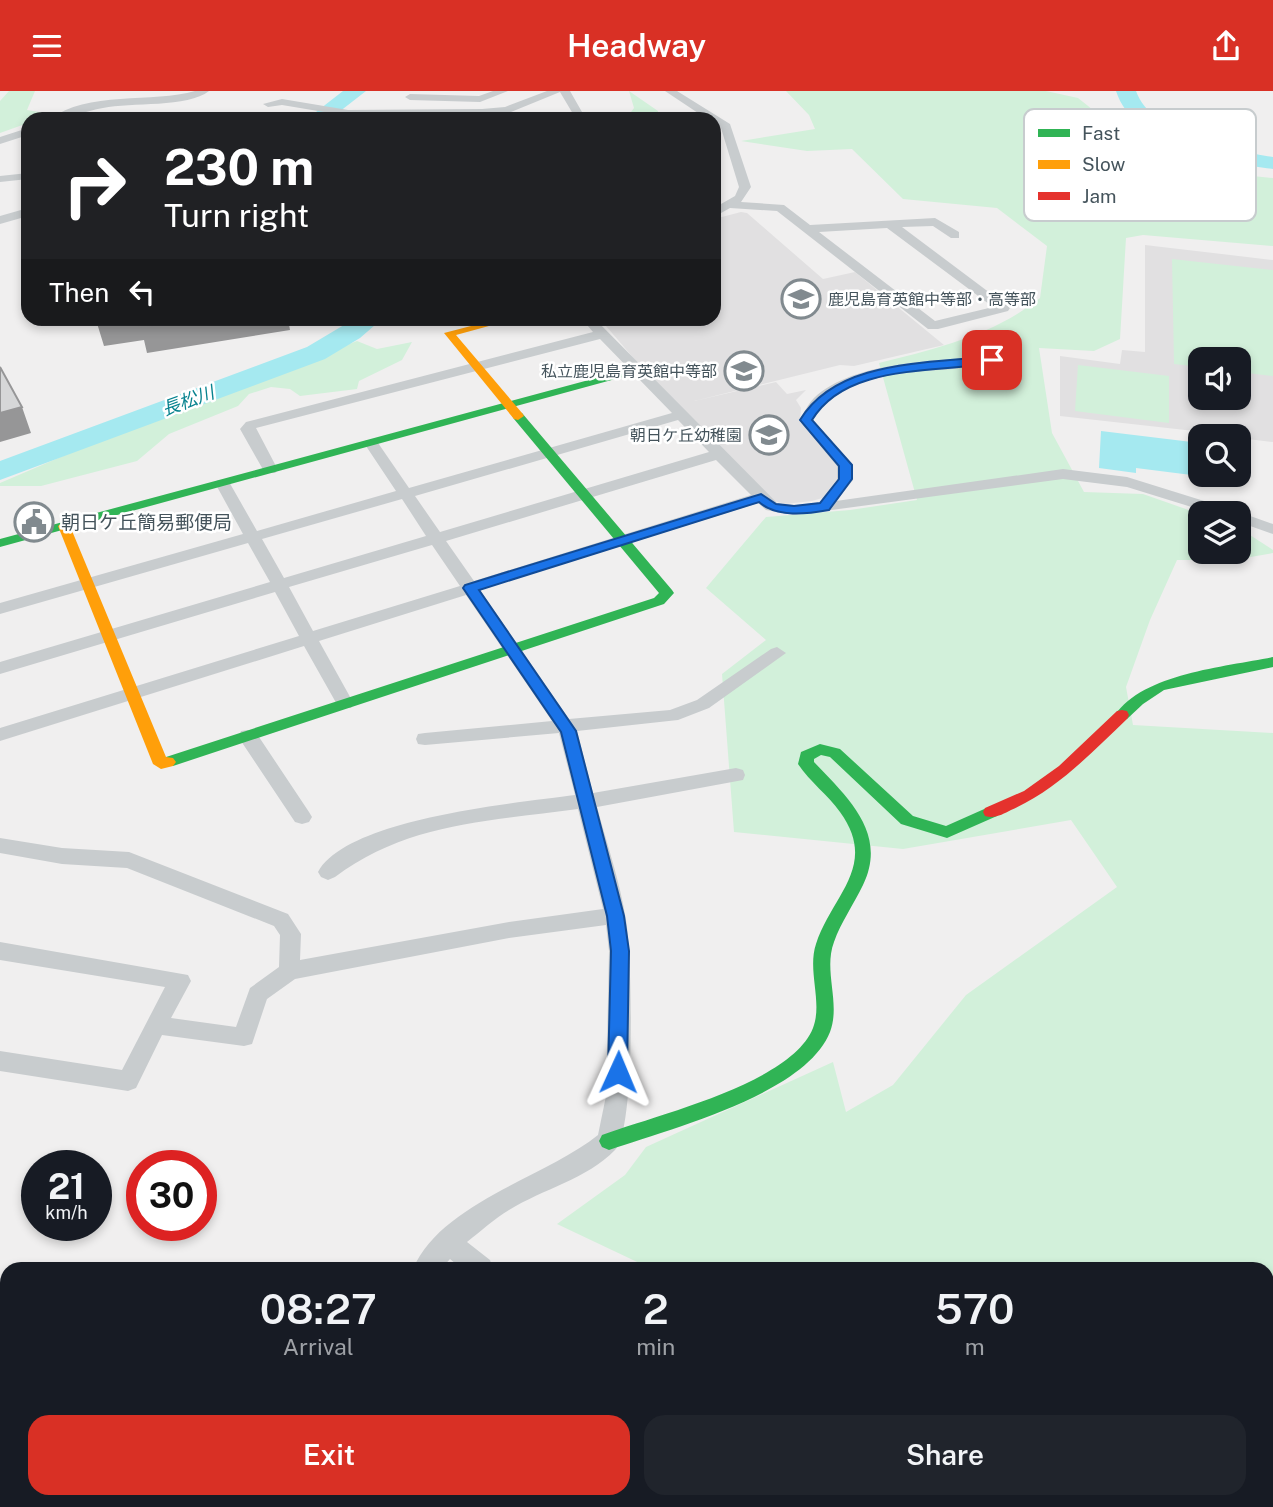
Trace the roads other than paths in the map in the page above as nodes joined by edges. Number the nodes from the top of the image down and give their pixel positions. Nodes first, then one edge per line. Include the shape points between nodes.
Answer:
1 (204, 91) edge
2 (285, 91) edge
3 (422, 91) edge
4 (503, 91) edge
5 (556, 91) edge
6 (565, 91) edge
7 (670, 91) edge
8 (410, 97) junction
9 (268, 98) edge
10 (395, 111) junction
11 (71, 112) edge
12 (334, 112) edge
13 (384, 112) edge
14 (482, 112) edge
15 (514, 112) edge
16 (577, 112) edge
17 (704, 112) edge
18 (721, 123) edge
19 (21, 134) edge
20 (0, 141) edge
21 (21, 177) edge
22 (0, 179) edge
23 (732, 205) junction
24 (721, 210) edge
25 (21, 214) edge
26 (0, 220) edge
27 (890, 224) junction
28 (808, 229) junction
29 (955, 235) dead end
30 (480, 326) edge
31 (595, 326) edge
32 (602, 334) junction
33 (992, 360) dead end
34 (477, 366) junction
35 (637, 370) junction
36 (508, 405) junction
37 (681, 415) junction
38 (371, 443) junction
39 (548, 453) junction
40 (719, 454) junction
41 (270, 470) junction
42 (223, 483) junction
43 (406, 493) junction
44 (584, 494) junction
45 (761, 497) junction
46 (1193, 501) edge
47 (824, 507) junction
48 (1251, 521) edge
49 (64, 526) junction
50 (1273, 529) edge
51 (253, 537) junction
52 (436, 538) junction
53 (623, 540) junction
54 (0, 543) edge
55 (88, 584) junction
56 (280, 585) junction
57 (470, 588) junction
58 (0, 609) edge
59 (110, 636) junction
60 (309, 638) junction
61 (512, 649) junction
62 (777, 653) dead end
63 (1273, 662) edge
64 (0, 668) edge
65 (133, 693) junction
66 (345, 704) junction
67 (565, 726) junction
68 (0, 734) edge
69 (248, 736) junction
70 (425, 739) dead end
71 (736, 775) dead end
72 (587, 800) junction
73 (302, 817) dead end
74 (0, 845) edge
75 (328, 872) dead end
76 (615, 916) junction
77 (0, 951) edge
78 (289, 971) junction
79 (156, 1025) junction
80 (0, 1061) edge
81 (609, 1141) junction
82 (448, 1242) junction
83 (431, 1262) edge
84 (472, 1262) edge

1 - 11 street
2 - 9 street
3 - 8 street
4 - 8 street via 480,99
5 - 15 street
6 - 16 street
7 - 17 street
8 - 10 street
9 - 12 street
10 - 13 street
10 - 14 street
18 - 23 street via 726,126 745,187
19 - 20 street
21 - 22 street
23 - 24 street
23 - 28 street via 780,208
25 - 26 street
27 - 28 street
27 - 28 street via 1003,308 933,326
27 - 29 street via 935,222
30 - 34 street via 449,333
31 - 32 street
32 - 34 street
32 - 35 street
33 - 47 street via 882,372 860,379 813,408 806,420 845,465 845,479
34 - 36 street
34 - 41 street via 251,425 247,429
35 - 36 street
35 - 37 street
36 - 38 street
36 - 39 street
37 - 39 street
37 - 40 street
38 - 41 street
38 - 43 street
39 - 43 street
39 - 44 street
40 - 44 street
40 - 45 street
41 - 42 street
42 - 49 street
42 - 51 street
43 - 51 street
43 - 52 street
44 - 52 street
44 - 53 street
45 - 47 street via 772,507
45 - 53 street
46 - 47 street via 1141,483 1063,474
48 - 50 street
49 - 54 street
49 - 55 street
51 - 55 street
51 - 56 street
52 - 56 street
52 - 57 street
53 - 57 street
53 - 61 street via 667,593 659,601
55 - 58 street
55 - 59 street
56 - 59 street
56 - 60 street
57 - 60 street
57 - 61 street
59 - 64 street
59 - 65 street
60 - 65 street
60 - 66 street
61 - 66 street
61 - 67 street
62 - 67 street via 703,704 672,716
63 - 81 street via 1160,686 1030,795 947,832 907,820 835,753 813,750 806,756 806,764 845,806 860,832 865,858 822,950 819,970 825,1014 816,1044 783,1071 732,1097
65 - 68 street
65 - 69 street via 161,764
66 - 69 street
67 - 70 street
67 - 72 street
69 - 73 street
71 - 72 street
72 - 75 street via 427,824 351,852
72 - 76 street
74 - 78 street via 62,856 130,860 281,920 291,935
76 - 78 street via 509,930
76 - 81 street via 620,951 617,1096
77 - 79 street via 180,981
78 - 79 street via 258,994 244,1037
79 - 80 street via 128,1081
81 - 82 street via 588,1159 500,1202
82 - 83 street
82 - 84 street

